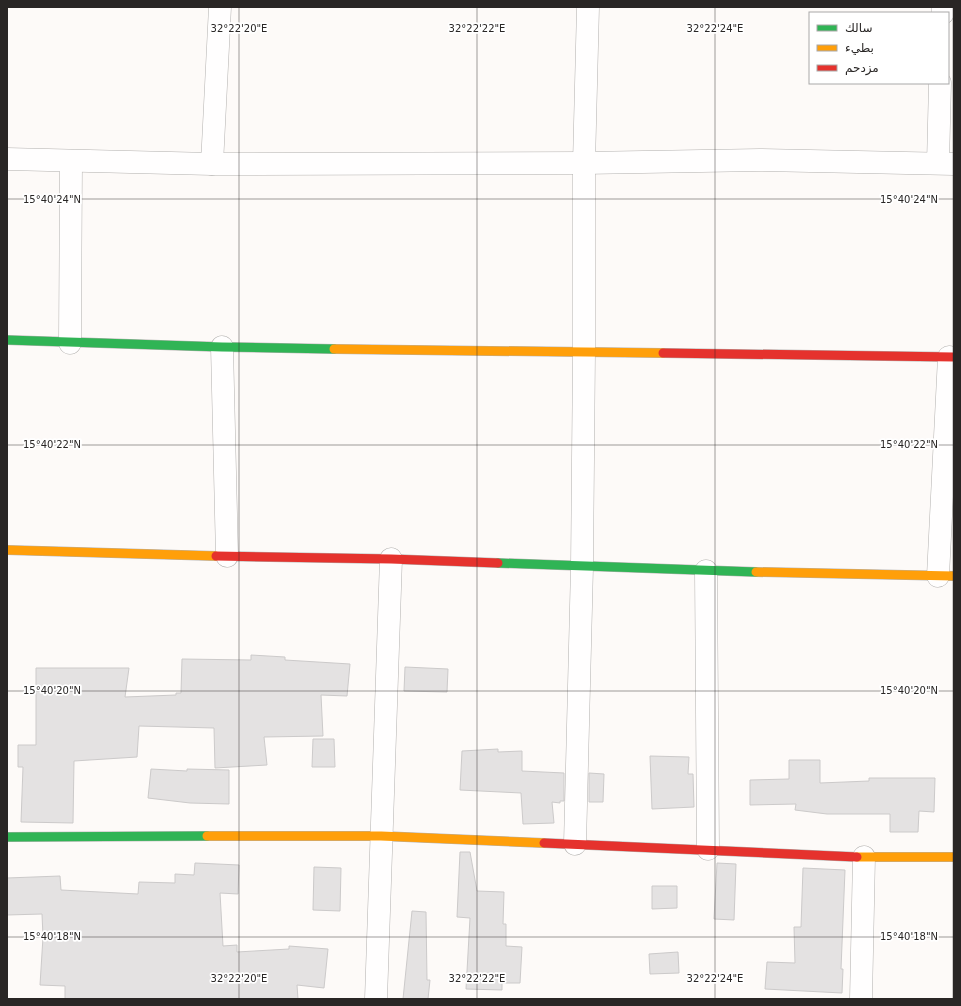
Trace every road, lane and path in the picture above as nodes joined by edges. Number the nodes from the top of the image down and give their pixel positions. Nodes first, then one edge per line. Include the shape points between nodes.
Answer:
1 (220, 7) edge
2 (588, 7) edge
3 (940, 84) edge
4 (7, 159) edge
5 (71, 161) junction
6 (584, 163) junction
7 (212, 164) junction
8 (946, 164) edge
9 (7, 340) edge
10 (70, 343) junction
11 (222, 347) junction
12 (584, 352) junction
13 (952, 357) edge
14 (7, 550) edge
15 (227, 556) junction
16 (391, 559) junction
17 (582, 567) junction
18 (706, 570) junction
19 (946, 576) edge
20 (381, 836) junction
21 (7, 837) edge
22 (575, 844) junction
23 (708, 849) junction
24 (864, 857) junction
25 (954, 857) edge
26 (376, 999) edge
27 (861, 999) edge

1 - 7 street
2 - 6 street
3 - 8 street
4 - 5 street
5 - 7 street
5 - 10 street
6 - 7 street
6 - 8 street via 760,160
6 - 12 street
9 - 10 street
10 - 11 street
11 - 12 street
11 - 15 street
12 - 13 street
12 - 17 street
13 - 19 street
14 - 15 street
15 - 16 street
16 - 17 street
16 - 20 street
17 - 18 street
17 - 22 street
18 - 19 street
18 - 23 street
20 - 21 street
20 - 22 street
20 - 26 street
22 - 23 street
23 - 24 street
24 - 25 street
24 - 27 street

